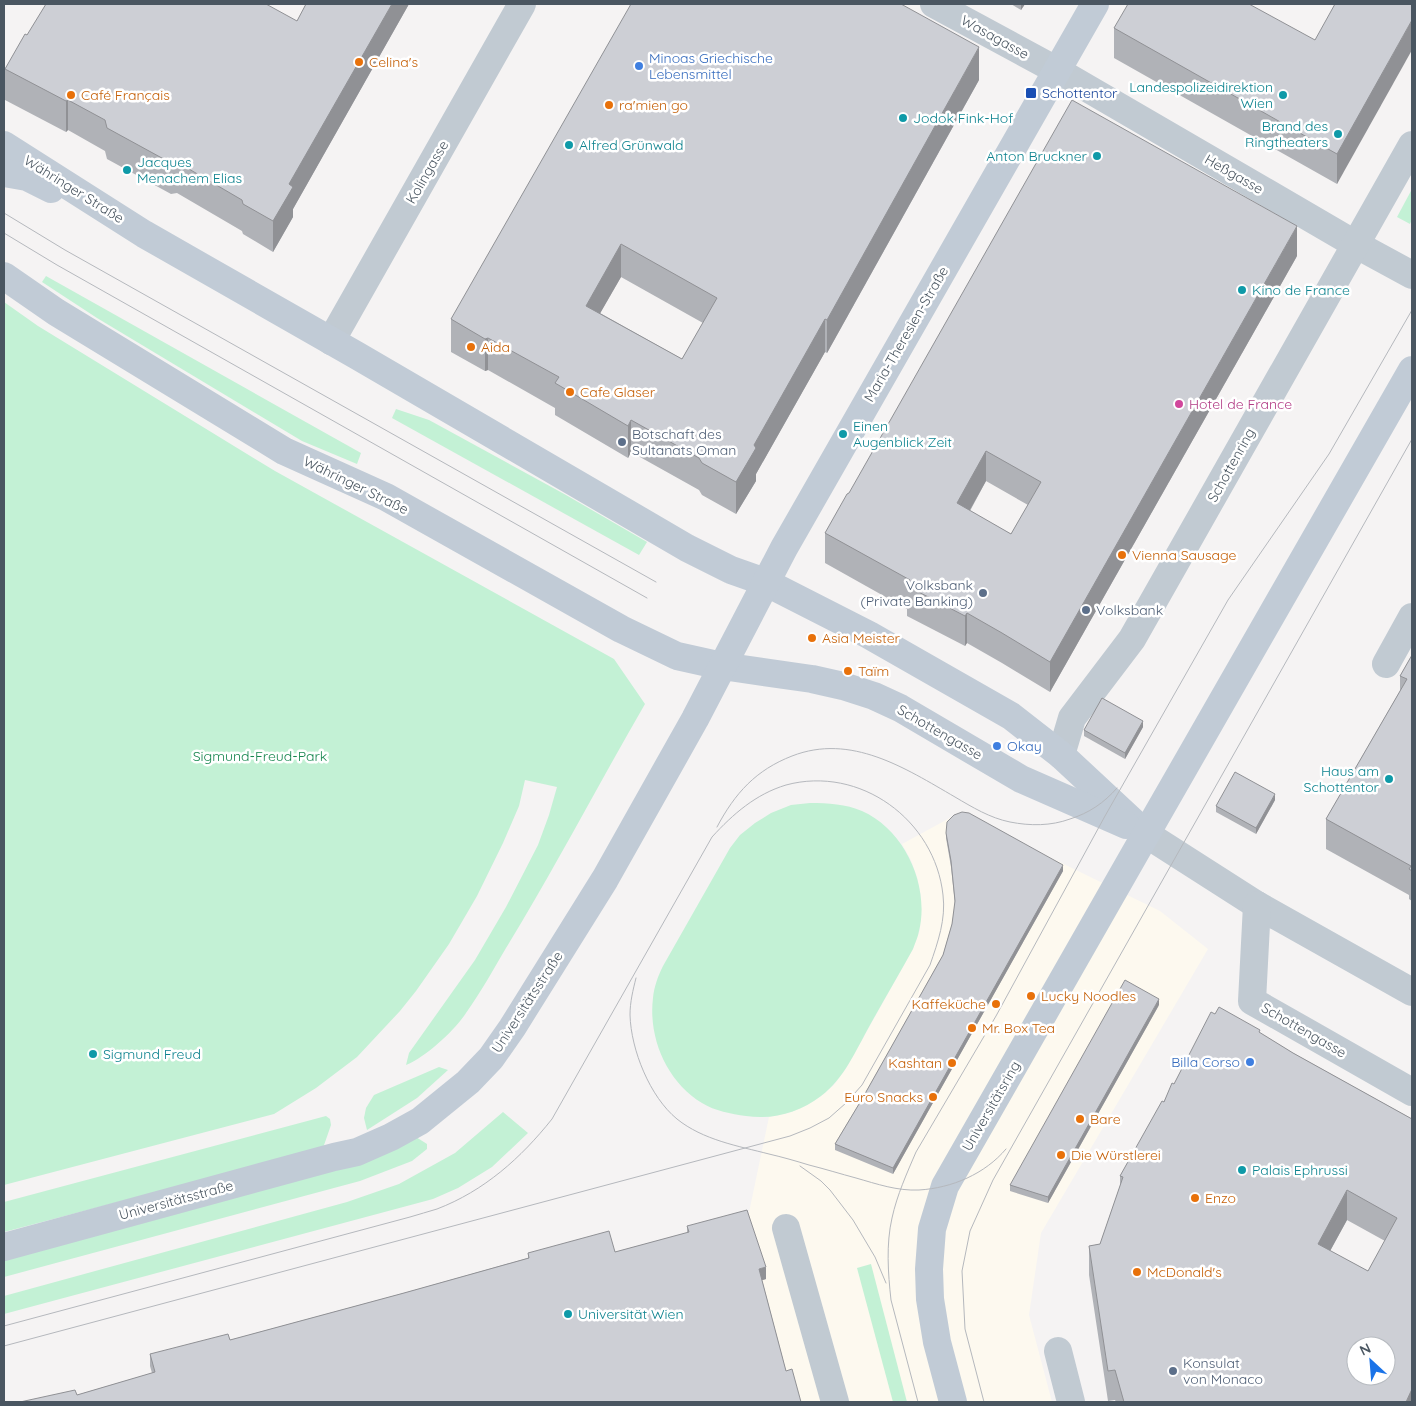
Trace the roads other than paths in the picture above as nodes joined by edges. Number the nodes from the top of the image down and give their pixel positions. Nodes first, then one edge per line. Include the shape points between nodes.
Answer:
1 (522, 4) edge
2 (934, 4) edge
3 (1095, 4) edge
4 (1056, 70) junction
5 (4, 145) edge
6 (1412, 145) edge
7 (4, 174) edge
8 (144, 234) junction
9 (1355, 244) junction
10 (1412, 275) edge
11 (4, 276) edge
12 (331, 341) junction
13 (1412, 370) edge
14 (765, 582) junction
15 (1412, 617) edge
16 (1386, 664) dead end
17 (722, 666) junction
18 (1061, 755) junction
19 (1146, 834) junction
20 (1257, 905) junction
21 (1412, 992) edge
22 (1412, 1092) edge
23 (786, 1228) dead end
24 (4, 1247) edge
25 (1058, 1351) dead end
26 (834, 1402) edge
27 (953, 1402) edge
28 (1071, 1402) edge

1 - 12 street, Kolingasse
2 - 4 street, Wasagasse
3 - 4 main road, Maria-Theresien-Straße
4 - 9 street, Heßgasse
4 - 14 main road, Maria-Theresien-Straße
5 - 8 main road, Währinger Straße
6 - 9 street, Schottenring
7 - 8 main road, Währinger Straße via 27,177
8 - 12 main road, Währinger Straße
9 - 10 street, Heßgasse
9 - 18 street, Schottenring via 1132,639 1072,718
11 - 17 main road, Währinger Straße via 56,312 284,451 386,498 622,629 677,656
12 - 14 main road, Währinger Straße via 687,548 731,570
13 - 19 main road
14 - 17 main road, Maria-Theresien-Straße
14 - 18 main road, Schottengasse via 869,635 1011,716
15 - 16 street
17 - 19 main road, Schottengasse via 812,679 874,696 1021,779
17 - 24 main road, Universitätsstraße via 605,879 512,1028 491,1058 443,1103 420,1121 357,1152
18 - 19 main road, Schottengasse
19 - 20 street, Schottengasse
19 - 27 main road, Universitätsring via 945,1186 932,1229 930,1299 937,1342
20 - 21 street, Schottengasse
20 - 22 street, Schottengasse via 1252,1001
23 - 26 street
25 - 28 street

